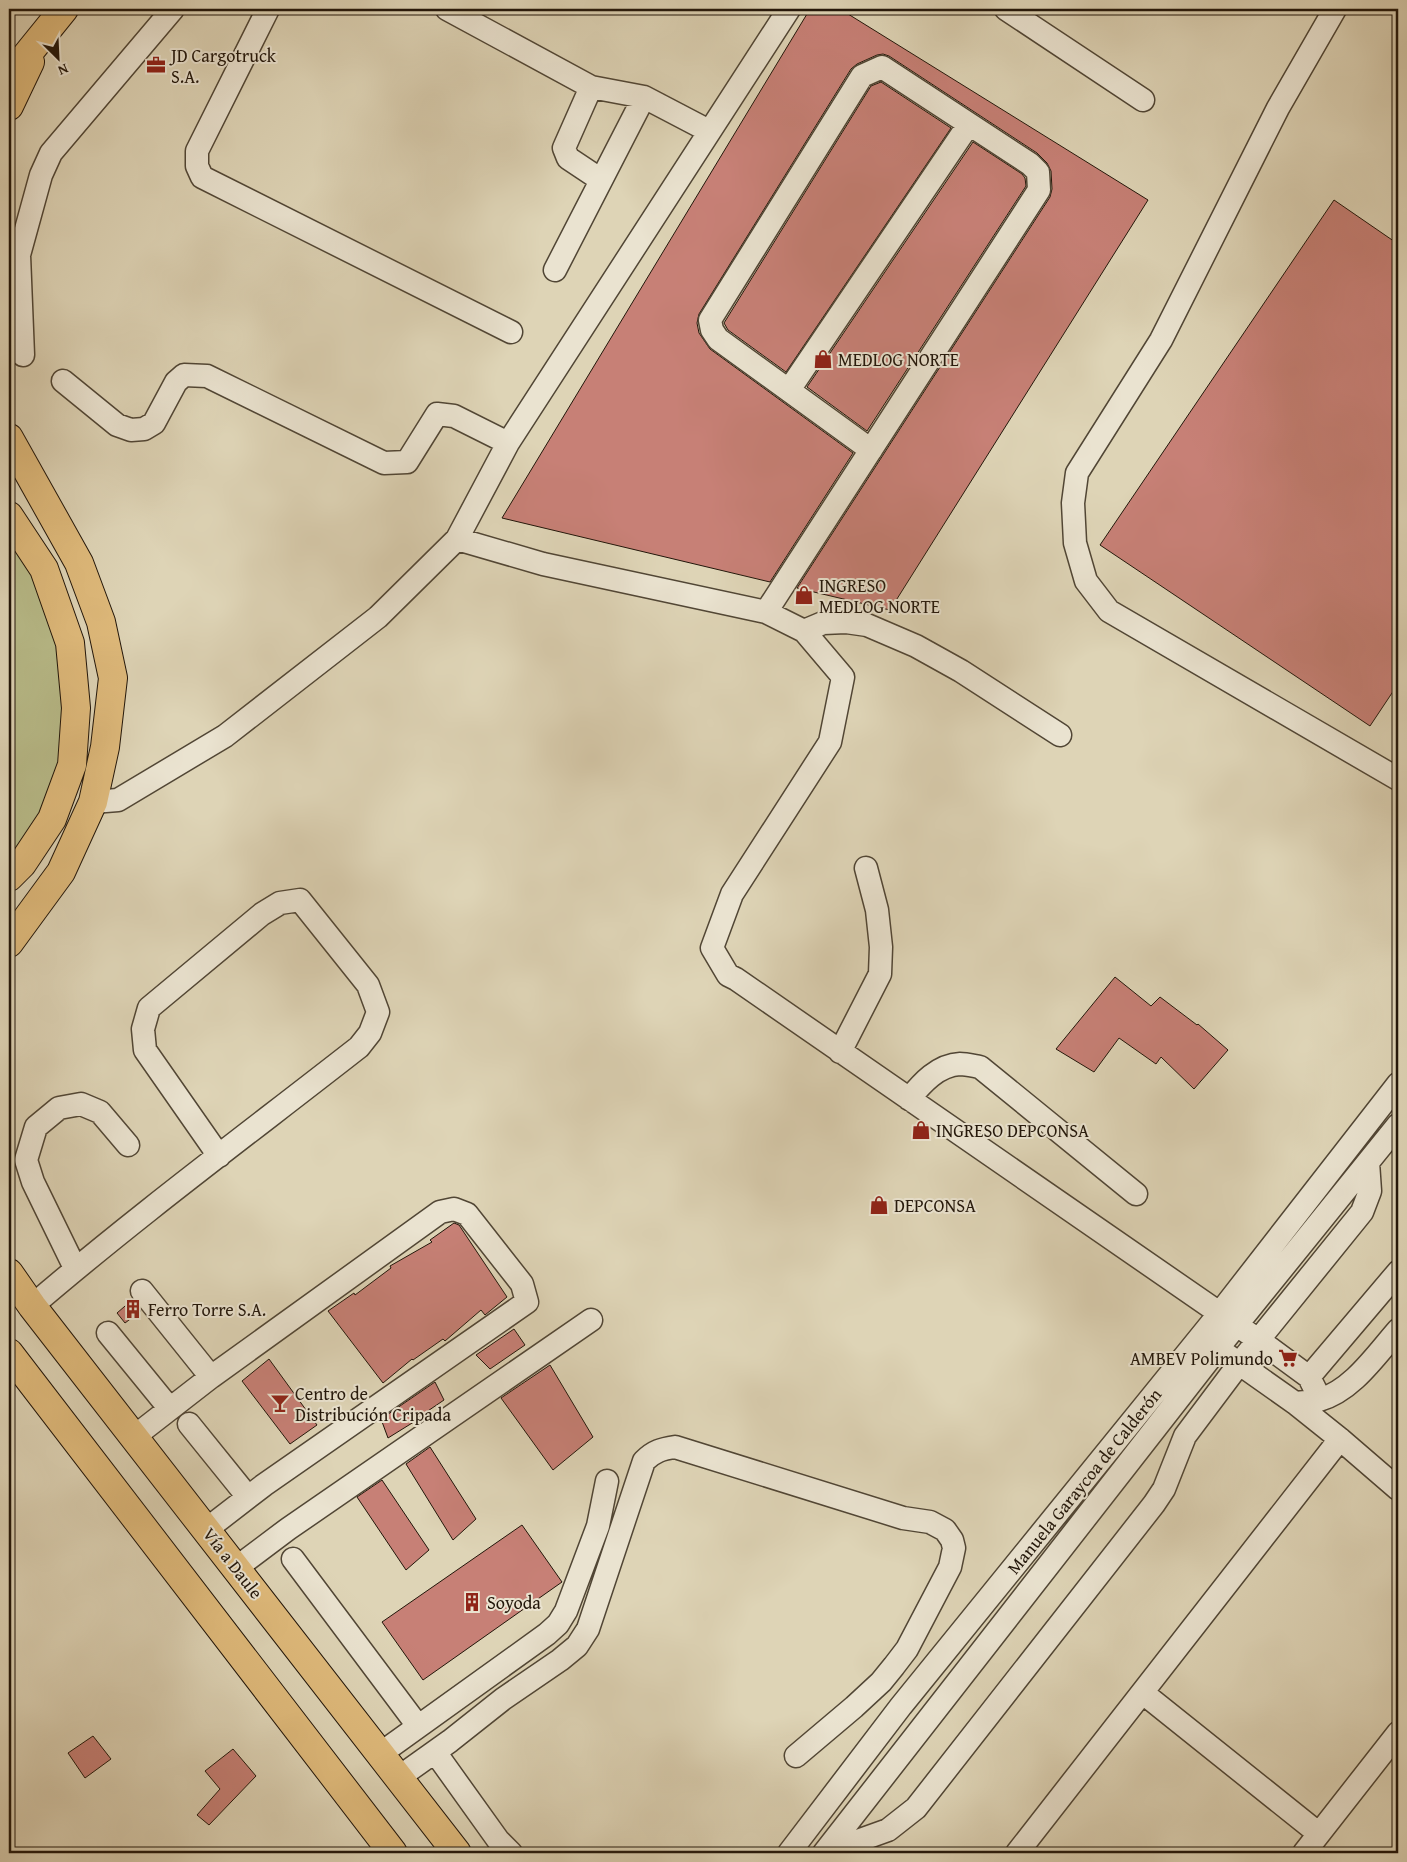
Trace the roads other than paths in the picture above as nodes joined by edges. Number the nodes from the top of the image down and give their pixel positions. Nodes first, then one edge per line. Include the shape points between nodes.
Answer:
1 (64, 9) edge
2 (174, 9) edge
3 (268, 9) edge
4 (447, 9) edge
5 (789, 9) edge
6 (1006, 9) edge
7 (1336, 9) edge
8 (46, 32) junction
9 (9, 77) edge
10 (590, 88) junction
11 (644, 96) junction
12 (1143, 100) dead end
13 (9, 106) edge
14 (969, 124) junction
15 (709, 131) junction
16 (601, 180) junction
17 (555, 270) dead end
18 (511, 332) dead end
19 (23, 355) dead end
20 (63, 381) dead end
21 (789, 390) junction
22 (9, 438) edge
23 (508, 443) junction
24 (871, 450) junction
25 (9, 516) edge
26 (457, 539) junction
27 (766, 612) junction
28 (804, 631) junction
29 (1060, 735) dead end
30 (1398, 779) edge
31 (93, 802) junction
32 (866, 868) dead end
33 (9, 877) edge
34 (9, 943) edge
35 (840, 1052) junction
36 (1398, 1084) edge
37 (909, 1099) junction
38 (1398, 1125) edge
39 (128, 1145) dead end
40 (219, 1156) junction
41 (1368, 1162) junction
42 (1136, 1194) dead end
43 (9, 1266) edge
44 (75, 1268) junction
45 (1398, 1272) edge
46 (22, 1291) edge
47 (142, 1291) dead end
48 (590, 1320) dead end
49 (1228, 1320) junction
50 (1398, 1330) edge
51 (108, 1333) dead end
52 (1258, 1340) junction
53 (1218, 1348) junction
54 (9, 1353) edge
55 (1239, 1364) junction
56 (210, 1377) junction
57 (1309, 1377) junction
58 (9, 1385) edge
59 (1320, 1399) junction
60 (1295, 1403) junction
61 (170, 1409) junction
62 (189, 1424) dead end
63 (135, 1436) junction
64 (1340, 1439) junction
65 (607, 1482) dead end
66 (1398, 1489) edge
67 (118, 1493) junction
68 (248, 1497) junction
69 (207, 1529) junction
70 (293, 1559) dead end
71 (236, 1568) junction
72 (1143, 1693) junction
73 (902, 1706) junction
74 (924, 1725) junction
75 (418, 1726) junction
76 (1398, 1733) edge
77 (435, 1752) junction
78 (380, 1754) junction
79 (796, 1756) dead end
80 (398, 1778) junction
81 (1318, 1833) junction
82 (393, 1853) edge
83 (457, 1853) edge
84 (511, 1853) edge
85 (789, 1853) edge
86 (824, 1853) edge
87 (1017, 1853) edge
88 (1304, 1853) edge

1 - 8 highway
2 - 19 street via 51,153 41,175 19,255
3 - 18 street via 197,151 197,166 202,177
4 - 10 street
5 - 15 street
6 - 12 street
7 - 30 street via 1278,108 1161,340 1077,473 1073,503 1075,543 1086,581 1108,610
8 - 9 highway
8 - 13 highway
10 - 11 street
10 - 16 street via 564,148 568,158
11 - 15 street
11 - 16 street
14 - 21 street
14 - 21 street via 882,67 862,76 710,320 718,339
14 - 24 street via 1030,164 1038,172 1039,190
15 - 23 street
16 - 17 street
20 - 23 street via 117,425 131,430 144,429 154,423 176,382 184,375 193,375 207,376 384,462 406,462 437,414 454,416
21 - 24 street
22 - 31 highway via 79,563 101,622 113,678 105,747
23 - 26 street
24 - 27 street
25 - 33 highway via 44,569 70,642 76,708 72,765 52,819 22,864
26 - 27 street via 543,564
26 - 31 street via 378,617 225,736 118,800
27 - 28 street
28 - 29 street via 823,623 868,625 916,646
28 - 35 street via 843,677 830,742 732,894 712,948 728,975
31 - 34 highway via 61,872
32 - 35 street via 877,910 880,974
35 - 37 street
36 - 49 street, Manuela Garaycoa de Calderón
37 - 42 street via 922,1082 940,1070 960,1064 980,1067
37 - 49 street
38 - 41 street, Manuela Garaycoa de Calderón
39 - 44 street via 100,1112 81,1104 60,1108 36,1127 26,1160 33,1182
40 - 40 street via 145,1050 143,1029 149,1008 262,914 280,903 300,900 368,985 378,1012 370,1033 359,1047
40 - 44 street
41 - 49 street, Manuela Garaycoa de Calderón
41 - 52 street via 1370,1191 1362,1212
43 - 46 highway, Vía a Daule
44 - 46 street
45 - 57 street
46 - 63 highway, Vía a Daule
47 - 56 street
48 - 71 street
49 - 52 street
49 - 53 street, Manuela Garaycoa de Calderón
49 - 73 street, Manuela Garaycoa de Calderón
50 - 59 street via 1362,1371 1340,1390
51 - 61 street
52 - 55 street
52 - 57 street
53 - 55 street
53 - 74 street, Manuela Garaycoa de Calderón
54 - 67 highway
55 - 60 street
55 - 86 street via 1185,1436 1154,1504 916,1808 888,1830
56 - 61 street
56 - 68 street via 440,1212 454,1208 467,1214 522,1284 528,1302
57 - 59 street
58 - 67 highway
59 - 60 street
60 - 64 street
61 - 63 street
62 - 68 street
63 - 69 highway, Vía a Daule
64 - 66 street
64 - 72 street
65 - 75 street via 598,1526 558,1624
67 - 82 highway
68 - 69 street
69 - 71 highway, Vía a Daule
70 - 75 street
71 - 78 highway, Vía a Daule
72 - 81 street
72 - 87 street
73 - 74 street
73 - 85 street, Manuela Garaycoa de Calderón
74 - 86 street, Manuela Garaycoa de Calderón
75 - 78 street
76 - 81 street
77 - 79 street via 577,1646 588,1629 644,1461 652,1452 675,1447 902,1518 930,1522 945,1530 952,1540 954,1548 950,1567 907,1649 881,1682
77 - 80 street
77 - 84 street via 498,1840
78 - 80 highway, Vía a Daule
80 - 83 highway, Vía a Daule
81 - 88 street

